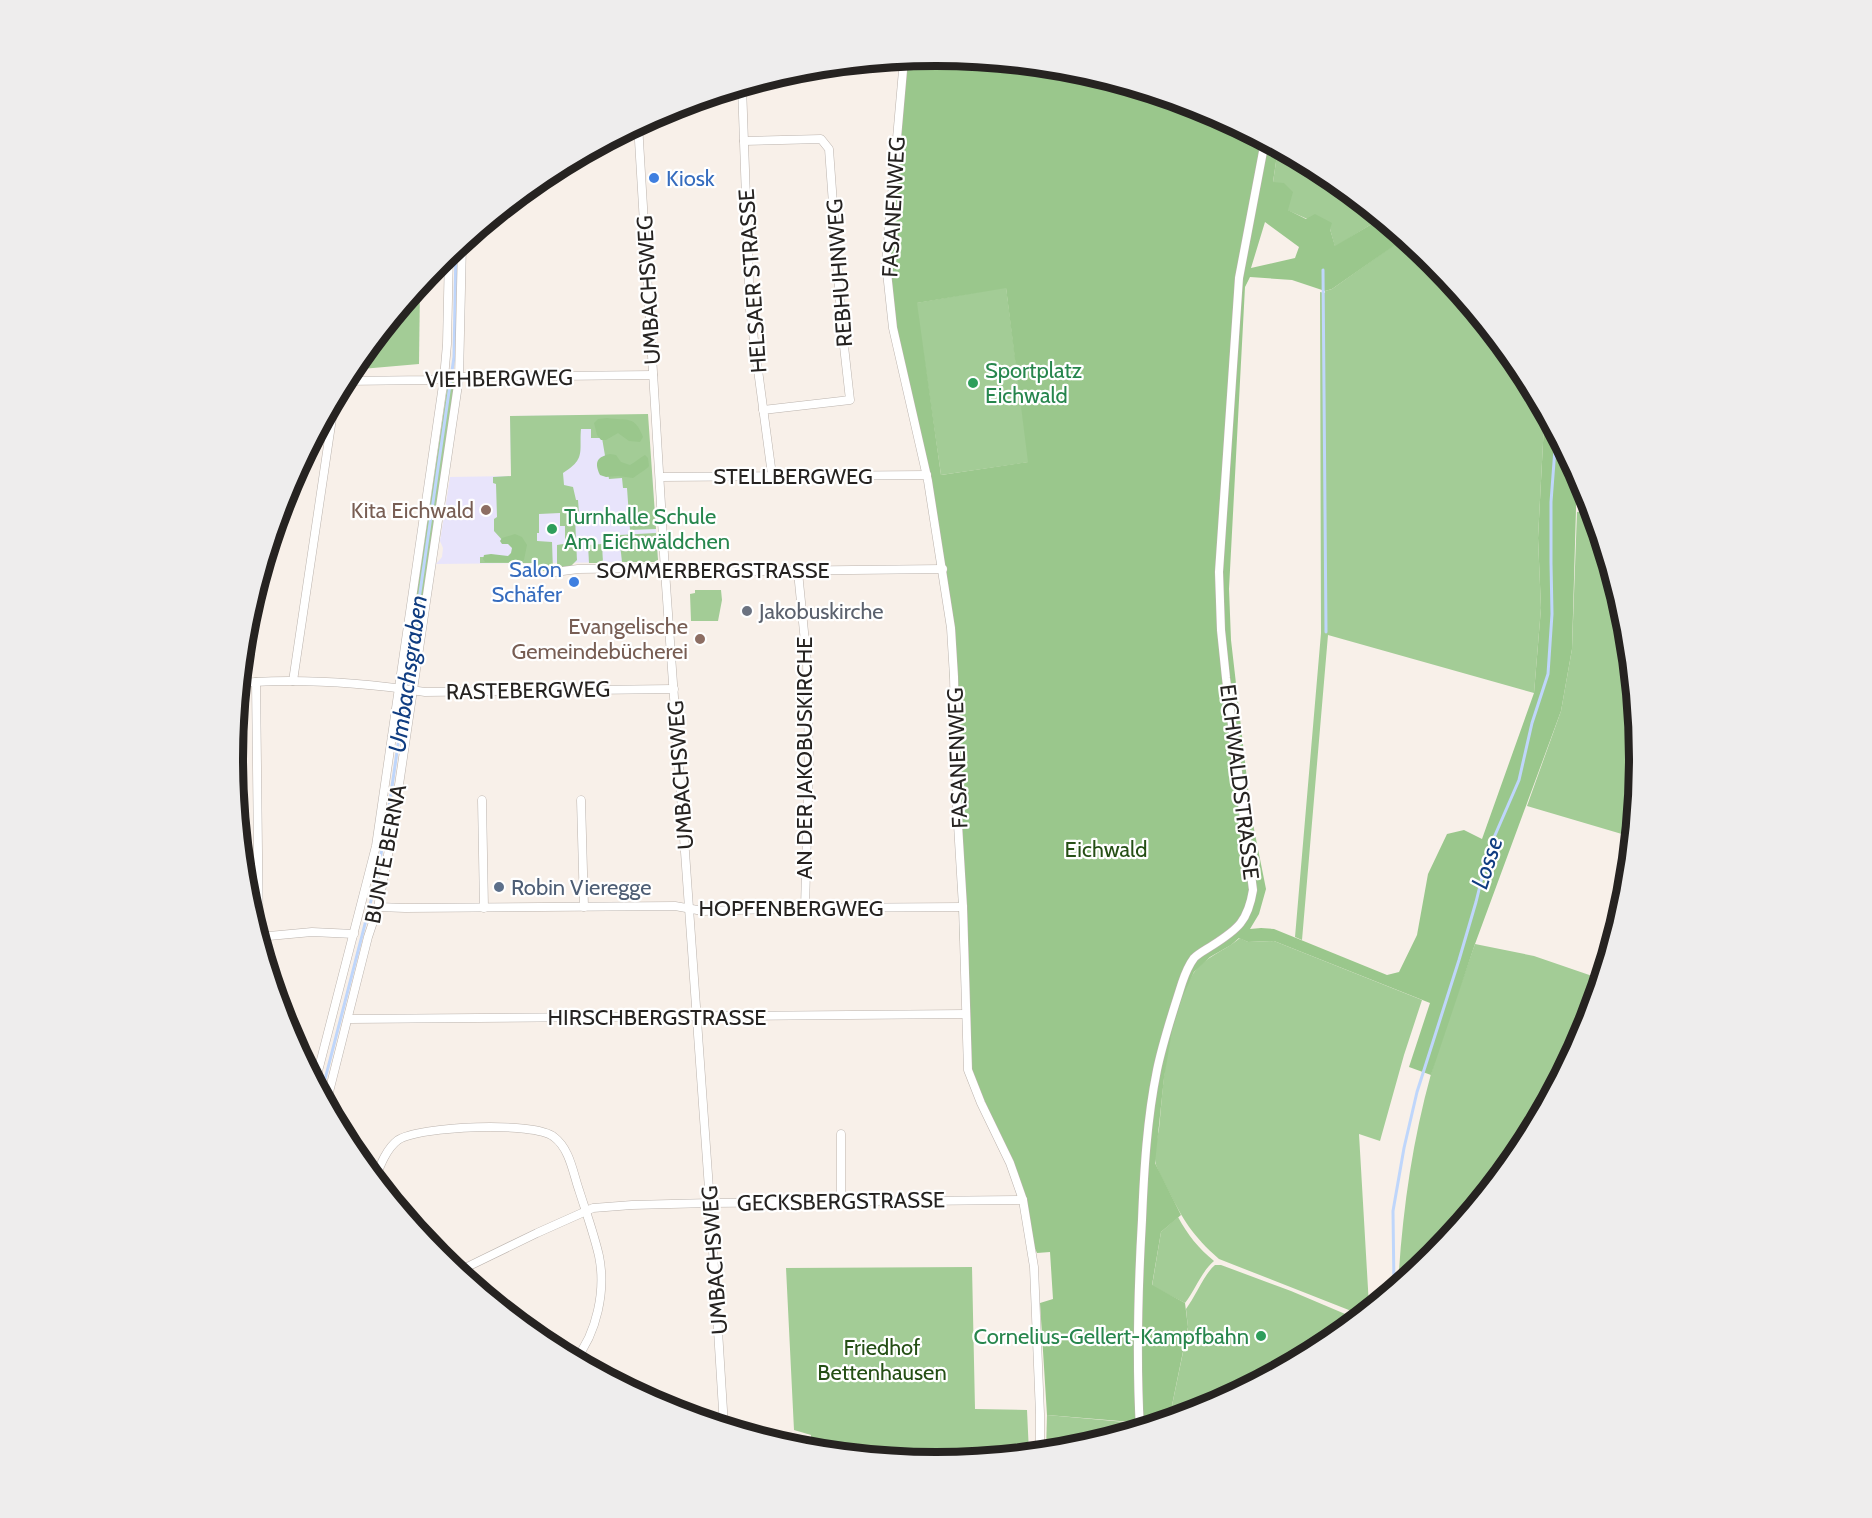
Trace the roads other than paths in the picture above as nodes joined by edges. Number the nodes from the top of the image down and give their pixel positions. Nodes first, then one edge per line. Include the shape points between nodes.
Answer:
1 (903, 67) edge
2 (742, 94) edge
3 (639, 133) edge
4 (744, 141) junction
5 (1263, 148) edge
6 (461, 255) edge
7 (449, 266) edge
8 (653, 375) junction
9 (452, 378) junction
10 (356, 381) edge
11 (763, 410) junction
12 (332, 420) edge
13 (772, 475) junction
14 (927, 475) junction
15 (660, 477) junction
16 (943, 569) junction
17 (665, 571) junction
18 (555, 572) dead end
19 (798, 572) junction
20 (293, 681) junction
21 (256, 682) junction
22 (247, 683) edge
23 (407, 688) junction
24 (674, 689) junction
25 (581, 800) dead end
26 (482, 801) dead end
27 (259, 904) edge
28 (378, 906) junction
29 (584, 907) junction
30 (963, 907) junction
31 (484, 908) junction
32 (805, 908) junction
33 (689, 909) junction
34 (354, 934) junction
35 (267, 936) edge
36 (966, 1014) junction
37 (697, 1016) junction
38 (349, 1019) junction
39 (318, 1073) edge
40 (329, 1093) edge
41 (841, 1134) dead end
42 (379, 1171) edge
43 (1023, 1200) junction
44 (841, 1201) junction
45 (710, 1203) junction
46 (586, 1211) junction
47 (466, 1268) edge
48 (580, 1353) edge
49 (724, 1418) edge
50 (1140, 1421) edge
51 (1040, 1444) edge

1 - 14 street, FASANENWEG via 886,263 893,328
2 - 4 street, HELSAER STRASSE
3 - 8 street, UMBACHSWEG
4 - 11 street, HELSAER STRASSE via 750,310
4 - 11 street, REBHUHNWEG via 821,139 830,149 850,400
5 - 50 street, EICHWALDSTRASSE via 1239,278 1219,572 1226,678 1253,890 1250,909 1240,925 1195,957 1188,968 1157,1069 1144,1165 1138,1285
6 - 9 street, BUNTE BERNA
7 - 9 street, BUNTE BERNA via 447,344
8 - 9 street, VIEHBERGWEG
8 - 15 street, UMBACHSWEG
9 - 10 street, VIEHBERGWEG
9 - 23 street, BUNTE BERNA
9 - 23 street, BUNTE BERNA
11 - 13 street, HELSAER STRASSE
12 - 20 street
13 - 14 street, STELLBERGWEG
13 - 15 street, STELLBERGWEG
14 - 16 street, FASANENWEG
15 - 17 street, UMBACHSWEG
16 - 19 street, SOMMERBERGSTRASSE
16 - 30 street, FASANENWEG via 954,677
17 - 18 street, SOMMERBERGSTRASSE via 641,568
17 - 19 street, SOMMERBERGSTRASSE
17 - 24 street, UMBACHSWEG
19 - 32 street, AN DER JAKOBUSKIRCHE via 807,662
20 - 21 street, RASTEBERGWEG
20 - 23 street, RASTEBERGWEG
21 - 22 street, RASTEBERGWEG
21 - 27 street
23 - 24 street, RASTEBERGWEG via 425,692
23 - 28 street, BUNTE BERNA via 391,839
23 - 34 street, BUNTE BERNA
24 - 33 street, UMBACHSWEG
25 - 29 street
26 - 31 street
28 - 31 street, HOPFENBERGWEG
28 - 38 street, BUNTE BERNA
29 - 31 street, HOPFENBERGWEG
29 - 33 street, HOPFENBERGWEG
30 - 32 street, HOPFENBERGWEG
30 - 36 street, FASANENWEG
32 - 33 street, HOPFENBERGWEG
33 - 37 street, UMBACHSWEG
34 - 35 street via 312,932
34 - 39 street, BUNTE BERNA
36 - 37 street, HIRSCHBERGSTRASSE
36 - 43 street, FASANENWEG via 968,1070
37 - 38 street, HIRSCHBERGSTRASSE
37 - 45 street, UMBACHSWEG
38 - 40 street, BUNTE BERNA
41 - 44 street
42 - 46 street via 392,1146 408,1135 456,1129 538,1130 549,1133 568,1155
43 - 44 street, GECKSBERGSTRASSE
43 - 51 street, FASANENWEG via 1034,1267
44 - 45 street, GECKSBERGSTRASSE
45 - 46 street, GECKSBERGSTRASSE via 632,1205
45 - 49 street, UMBACHSWEG
46 - 47 street, GECKSBERGSTRASSE
46 - 48 street via 599,1257 601,1282 594,1326

